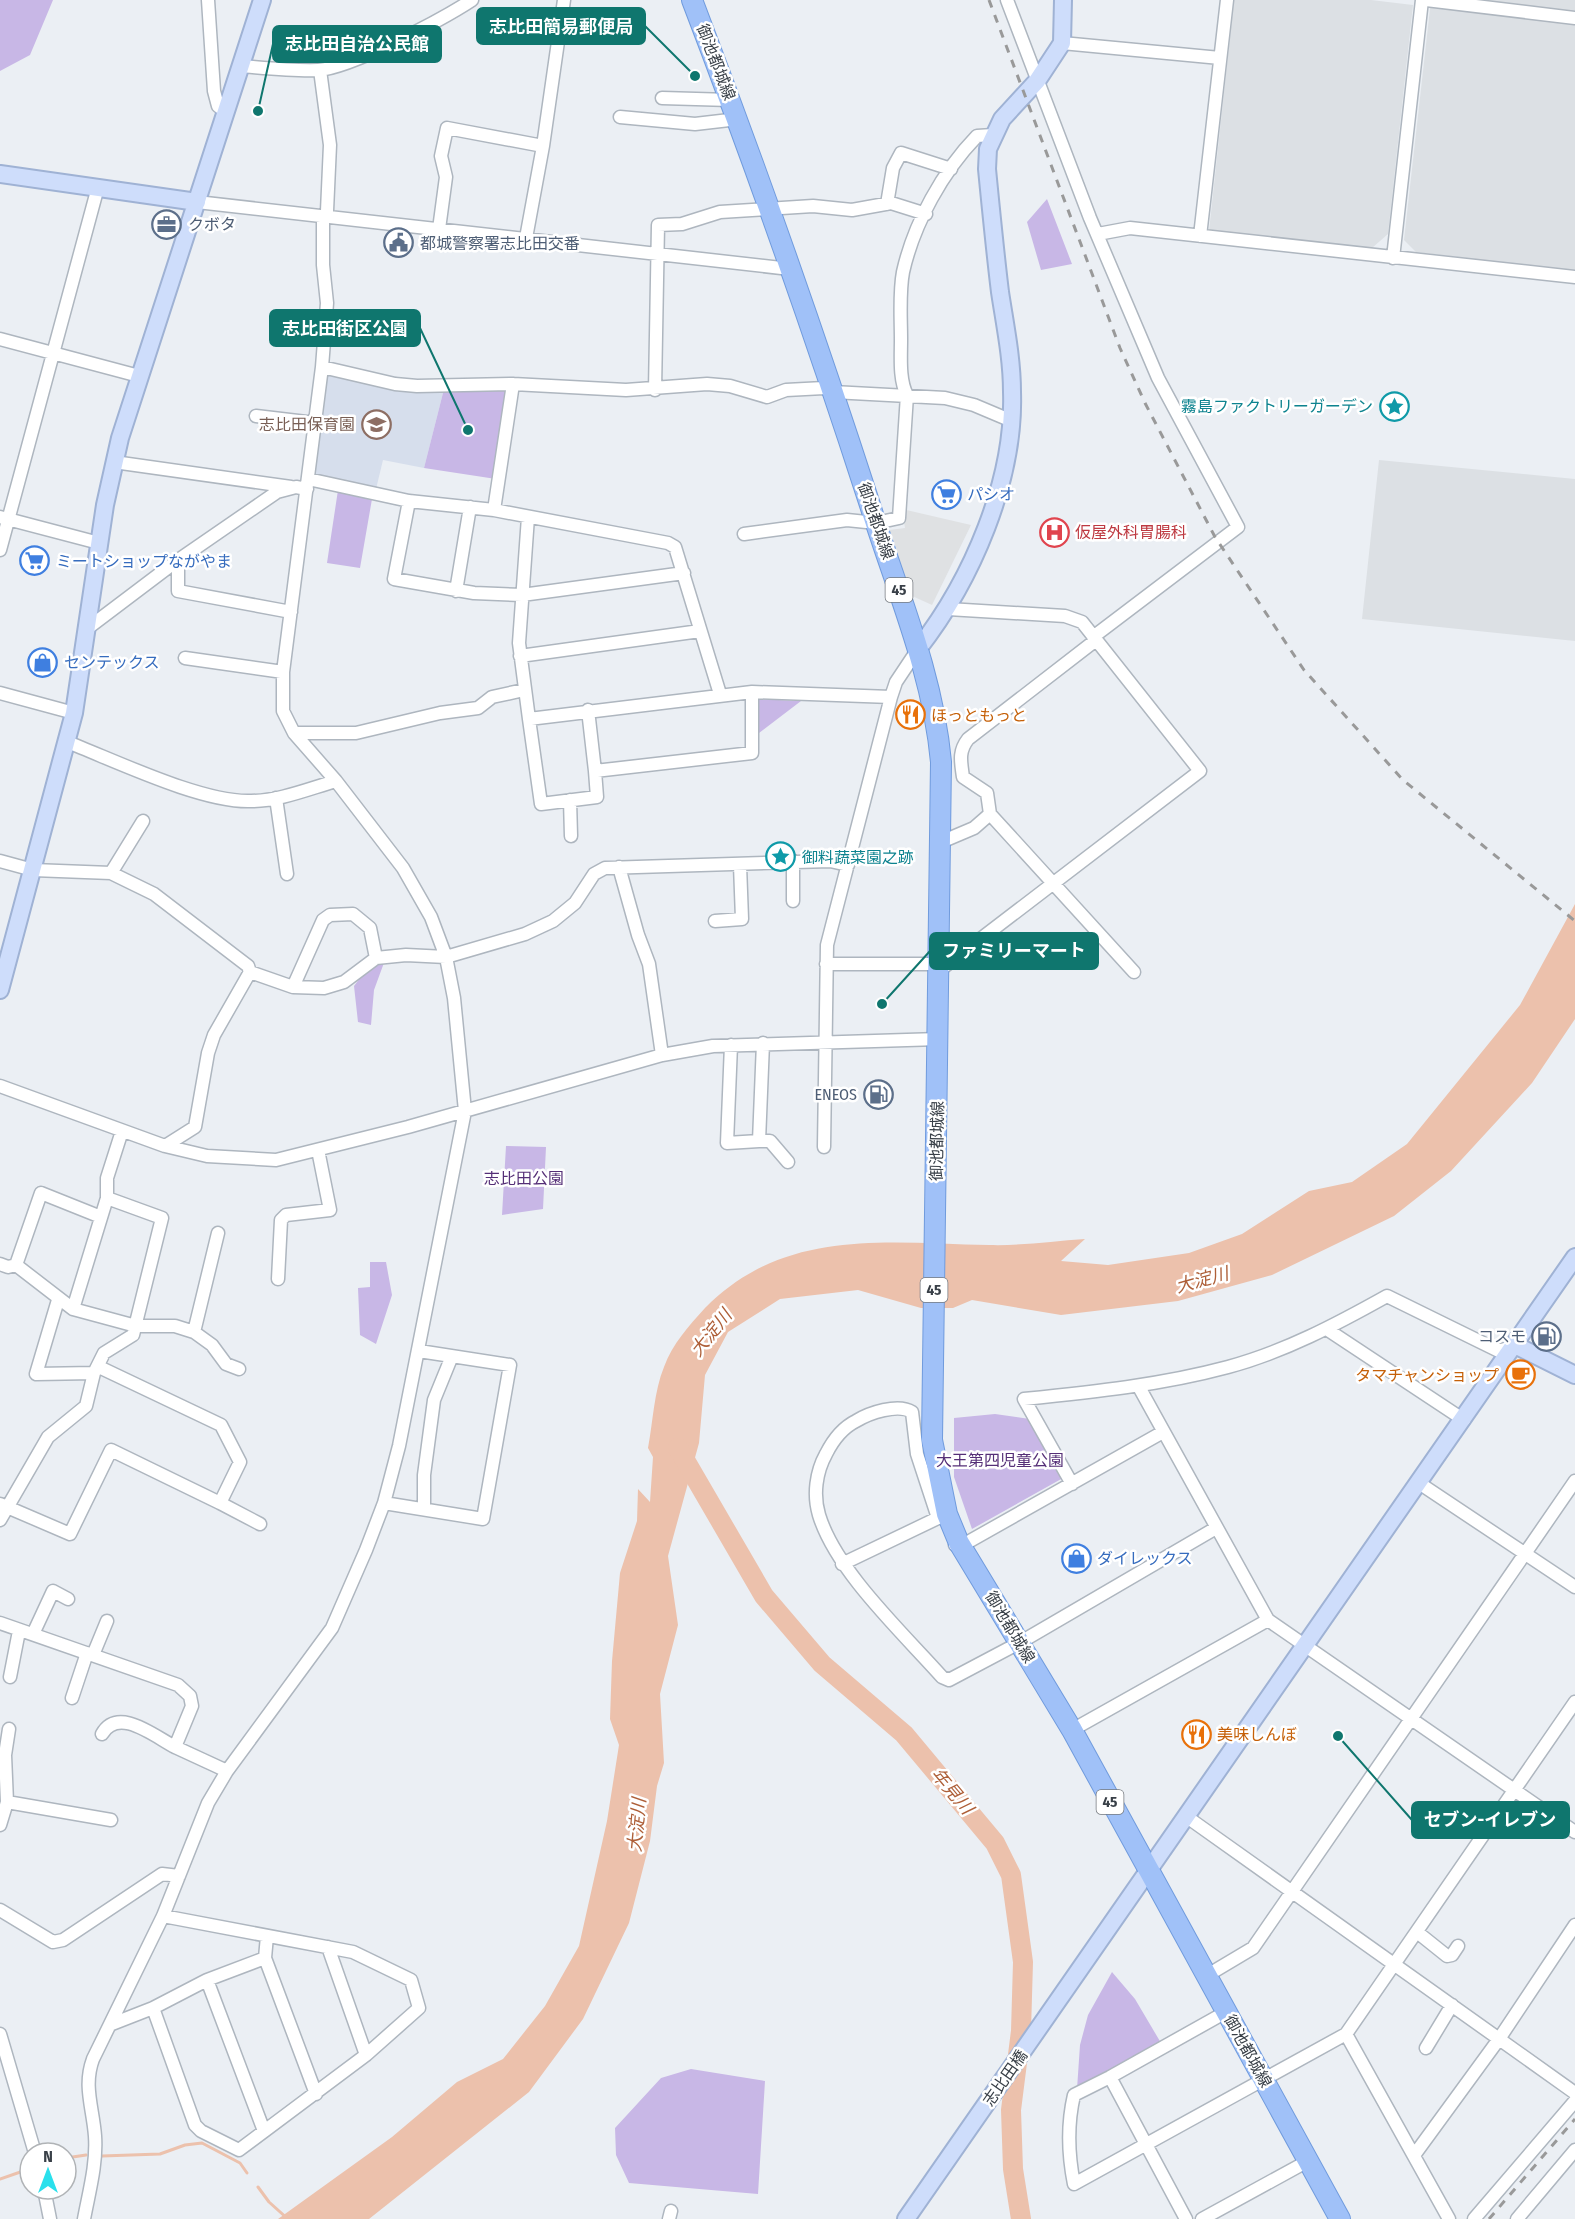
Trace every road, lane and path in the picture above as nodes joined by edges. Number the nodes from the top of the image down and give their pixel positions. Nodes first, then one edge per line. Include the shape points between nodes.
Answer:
1 (208, 0) edge
2 (262, 0) edge
3 (472, 0) edge
4 (564, 0) edge
5 (692, 0) edge
6 (1007, 0) edge
7 (1063, 0) edge
8 (1227, 0) edge
9 (1424, 0) edge
10 (1575, 18) edge
11 (1062, 43) junction
12 (1220, 58) junction
13 (240, 66) junction
14 (320, 70) junction
15 (1037, 81) junction
16 (662, 98) dead end
17 (730, 100) junction
18 (225, 111) junction
19 (620, 117) dead end
20 (738, 119) junction
21 (993, 135) junction
22 (543, 146) junction
23 (951, 169) junction
24 (0, 174) edge
25 (98, 187) junction
26 (197, 202) junction
27 (887, 204) junction
28 (771, 210) junction
29 (926, 214) junction
30 (323, 217) junction
31 (439, 230) junction
32 (1098, 234) junction
33 (1200, 236) junction
34 (526, 238) junction
35 (659, 253) junction
36 (1393, 258) junction
37 (790, 269) junction
38 (1575, 278) edge
39 (0, 339) edge
40 (53, 353) junction
41 (322, 367) junction
42 (139, 376) junction
43 (513, 384) junction
44 (655, 390) junction
45 (833, 392) junction
46 (907, 395) junction
47 (256, 416) dead end
48 (1011, 421) junction
49 (315, 423) junction
50 (114, 462) junction
51 (304, 485) junction
52 (409, 501) junction
53 (470, 507) junction
54 (494, 510) junction
55 (528, 517) junction
56 (4, 518) edge
57 (876, 523) junction
58 (744, 534) dead end
59 (99, 543) junction
60 (0, 550) edge
61 (174, 563) junction
62 (684, 573) junction
63 (456, 591) junction
64 (522, 595) junction
65 (948, 609) junction
66 (291, 612) junction
67 (88, 628) junction
68 (700, 631) junction
69 (1094, 638) junction
70 (918, 649) junction
71 (520, 656) junction
72 (185, 658) dead end
73 (283, 672) junction
74 (524, 690) junction
75 (752, 692) junction
76 (0, 693) edge
77 (720, 694) junction
78 (891, 697) junction
79 (588, 710) junction
80 (74, 713) junction
81 (529, 718) junction
82 (294, 733) junction
83 (67, 742) junction
84 (595, 771) junction
85 (336, 781) junction
86 (276, 798) junction
87 (570, 800) junction
88 (990, 814) junction
89 (143, 821) dead end
90 (571, 836) dead end
91 (941, 842) junction
92 (0, 861) edge
93 (793, 861) junction
94 (740, 865) junction
95 (848, 865) junction
96 (619, 867) junction
97 (33, 870) junction
98 (111, 873) junction
99 (287, 874) dead end
100 (1055, 883) junction
101 (793, 901) dead end
102 (715, 921) dead end
103 (446, 957) junction
104 (376, 958) junction
105 (826, 964) junction
106 (940, 967) junction
107 (250, 972) junction
108 (1134, 972) dead end
109 (0, 986) edge
110 (293, 987) junction
111 (939, 1039) junction
112 (763, 1043) junction
113 (826, 1043) junction
114 (731, 1045) junction
115 (662, 1055) junction
116 (0, 1086) edge
117 (465, 1111) junction
118 (122, 1131) junction
119 (759, 1141) junction
120 (165, 1146) junction
121 (824, 1147) dead end
122 (318, 1150) junction
123 (788, 1162) dead end
124 (107, 1198) junction
125 (101, 1217) junction
126 (218, 1233) dead end
127 (1575, 1257) edge
128 (0, 1264) edge
129 (16, 1265) junction
130 (278, 1279) dead end
131 (58, 1300) junction
132 (73, 1309) junction
133 (136, 1326) junction
134 (1328, 1330) junction
135 (194, 1332) junction
136 (1515, 1345) junction
137 (419, 1351) junction
138 (452, 1356) junction
139 (97, 1370) junction
140 (239, 1370) dead end
141 (1575, 1375) edge
142 (1139, 1387) junction
143 (1464, 1419) junction
144 (1163, 1432) junction
145 (1575, 1481) edge
146 (1419, 1483) junction
147 (1072, 1484) junction
148 (220, 1503) junction
149 (384, 1503) junction
150 (4, 1505) edge
151 (424, 1508) junction
152 (938, 1518) junction
153 (0, 1520) edge
154 (260, 1524) dead end
155 (1215, 1528) junction
156 (961, 1546) junction
157 (1526, 1554) junction
158 (842, 1564) junction
159 (1575, 1587) edge
160 (68, 1599) dead end
161 (1268, 1620) junction
162 (107, 1621) dead end
163 (0, 1623) edge
164 (19, 1631) junction
165 (33, 1634) junction
166 (1019, 1643) junction
167 (1305, 1647) junction
168 (90, 1654) junction
169 (10, 1677) dead end
170 (72, 1698) dead end
171 (1575, 1702) edge
172 (1411, 1718) junction
173 (9, 1729) dead end
174 (1071, 1730) junction
175 (102, 1734) dead end
176 (175, 1747) junction
177 (227, 1771) junction
178 (1513, 1790) junction
179 (7, 1802) junction
180 (1187, 1817) junction
181 (111, 1820) dead end
182 (0, 1825) edge
183 (1575, 1832) edge
184 (1148, 1871) junction
185 (179, 1876) junction
186 (1292, 1892) junction
187 (0, 1910) edge
188 (163, 1916) junction
189 (1575, 1925) edge
190 (1417, 1932) junction
191 (267, 1936) junction
192 (1458, 1946) dead end
193 (328, 1947) junction
194 (265, 1958) junction
195 (1395, 1965) junction
196 (1206, 1976) junction
197 (207, 1980) junction
198 (1452, 2006) junction
199 (153, 2008) junction
200 (1226, 2012) junction
201 (112, 2024) junction
202 (0, 2034) edge
203 (1346, 2034) junction
204 (1499, 2039) junction
205 (1426, 2048) dead end
206 (366, 2055) junction
207 (1110, 2078) junction
208 (1264, 2081) junction
209 (1575, 2093) edge
210 (316, 2094) junction
211 (1575, 2101) edge
212 (264, 2131) junction
213 (31, 2141) edge
214 (1146, 2145) junction
215 (1575, 2150) edge
216 (1415, 2154) junction
217 (1308, 2161) junction
218 (46, 2201) edge
219 (50, 2219) edge
220 (84, 2219) edge
221 (906, 2219) edge
222 (1186, 2219) edge
223 (1202, 2219) edge
224 (1340, 2219) edge
225 (1449, 2219) edge
226 (1474, 2219) edge
227 (1517, 2219) edge

1 - 18 street via 214,91 218,106
2 - 13 street
3 - 14 street via 404,37
4 - 22 street
5 - 17 main road, 御池都城線 / 45
6 - 15 street
7 - 11 street
8 - 12 street
9 - 10 street
9 - 36 street
11 - 12 street
11 - 15 street
12 - 33 street
13 - 14 street
13 - 18 street
14 - 30 street via 330,145 327,211
15 - 21 street via 1002,119
15 - 32 street
16 - 17 street
17 - 20 main road, 御池都城線 / 45
18 - 26 street
19 - 20 street via 695,124
20 - 28 main road, 御池都城線 / 45
21 - 23 street via 977,136
21 - 48 street via 987,169 1012,391
22 - 31 street via 447,128 441,156 446,177
22 - 34 street
23 - 27 street via 901,153 893,168
23 - 29 street
24 - 25 street
25 - 26 street
25 - 40 street
26 - 30 street
26 - 42 street
27 - 28 street via 852,210 813,206
27 - 29 street
28 - 35 street via 720,212 682,224 658,225
28 - 37 main road, 御池都城線 / 45
29 - 46 street via 913,239 901,288 901,357
30 - 31 street
30 - 41 street via 327,303
31 - 34 street
32 - 33 street via 1130,228
32 - 69 street via 1158,378 1238,527
33 - 36 street
34 - 35 street
35 - 37 street
35 - 44 street
36 - 38 street
37 - 45 main road, 御池都城線 / 45
39 - 40 street
40 - 42 street
40 - 56 street
41 - 43 street via 395,384
41 - 49 street
42 - 50 street
43 - 44 street
43 - 54 street
44 - 45 street via 707,384 767,397 786,390 824,388
45 - 46 street
45 - 57 main road, 御池都城線 / 45
46 - 48 street via 964,403
46 - 57 street via 899,518
47 - 49 street
48 - 65 street via 999,493
49 - 51 street
50 - 51 street
50 - 59 street
51 - 52 street
51 - 61 street via 277,492
51 - 66 street
52 - 53 street
52 - 63 street via 394,579
53 - 54 street
53 - 63 street
54 - 55 street
55 - 62 street via 668,543 675,547
55 - 64 street
56 - 59 street
56 - 60 street
57 - 58 street via 847,520
57 - 70 main road, 御池都城線 / 45
59 - 67 street
61 - 66 street via 178,568 178,591
61 - 67 street
62 - 64 street
62 - 68 street
63 - 64 street
64 - 71 street
65 - 69 street via 1065,616 1082,622
65 - 70 street
66 - 73 street
67 - 80 street
68 - 71 street
68 - 77 street
69 - 88 street via 962,747 963,777 987,793
69 - 100 street via 1200,771
70 - 78 street
70 - 91 main road, 御池都城線 / 45 via 937,721
71 - 74 street
72 - 73 street
73 - 82 street via 283,711
74 - 81 street
74 - 82 street via 492,698 478,708 356,733
75 - 77 street
75 - 78 street
75 - 84 street via 752,753
76 - 80 street
77 - 79 street
78 - 95 street
79 - 81 street
79 - 84 street
80 - 83 street
81 - 87 street via 541,804
82 - 85 street
83 - 86 street via 229,801
83 - 97 street
84 - 87 street via 597,797
85 - 86 street
85 - 103 street via 403,868 431,917
86 - 99 street
87 - 90 street
88 - 91 street via 974,828
88 - 100 street
89 - 98 street
91 - 106 main road, 御池都城線 / 45
92 - 97 street
93 - 94 street
93 - 95 street
93 - 101 street
94 - 96 street
94 - 102 street via 742,919
95 - 105 street via 832,922
96 - 103 street via 594,874 575,903 553,921 525,934
96 - 115 street via 649,964
97 - 98 street
97 - 109 street
98 - 107 street via 154,894 248,966
100 - 106 street
100 - 108 street
103 - 104 street
103 - 117 street
104 - 110 street via 344,982 324,988
104 - 110 street via 370,928 353,914 330,915 323,920
105 - 106 street
105 - 113 street
106 - 111 main road, 御池都城線 / 45
107 - 110 street
107 - 120 street via 214,1035 195,1127
111 - 113 street
111 - 156 main road, 御池都城線 / 45 via 932,1440 947,1514
112 - 113 street
112 - 114 street
112 - 119 street
113 - 121 street
114 - 115 street
114 - 119 street via 727,1143
115 - 117 street
116 - 118 street
117 - 122 street
117 - 137 street
118 - 120 street
118 - 124 street via 107,1178
119 - 123 street via 770,1141
120 - 122 street via 254,1161
122 - 130 street via 330,1210 286,1215 281,1220
124 - 125 street
124 - 133 street via 162,1218
125 - 129 street via 41,1193
125 - 132 street
126 - 135 street
127 - 136 street, 志比田橋
128 - 129 street
129 - 131 street
131 - 132 street
131 - 139 street via 36,1374
132 - 133 street
133 - 135 street via 175,1326
133 - 139 street via 133,1335 104,1353
134 - 136 street via 1387,1296 1499,1351
134 - 142 street via 1230,1367
134 - 143 street
135 - 140 street via 212,1345 226,1364
136 - 141 street
136 - 143 street, 志比田橋
137 - 138 street
137 - 149 street
138 - 151 street via 434,1400 424,1475
138 - 151 street via 510,1365 483,1519
139 - 148 street via 221,1425 240,1462
139 - 150 street via 86,1406 48,1437
142 - 144 street
142 - 147 street via 1024,1399
143 - 146 street, 志比田橋
144 - 147 street
144 - 155 street
145 - 157 street
146 - 157 street
146 - 167 street, 志比田橋
147 - 156 street
148 - 150 street via 111,1450 70,1534
148 - 154 street
149 - 151 street
149 - 177 street via 332,1628
150 - 153 street
152 - 156 street via 950,1544
152 - 158 street
152 - 158 street via 917,1454 912,1412 868,1413 847,1425 819,1466 819,1515
155 - 161 street
155 - 166 street
156 - 166 main road, 御池都城線 / 45
157 - 159 street
157 - 172 street
158 - 166 street via 942,1677 949,1680
160 - 165 street via 53,1591
161 - 167 street
161 - 174 street
162 - 168 street
163 - 164 street
164 - 165 street
164 - 169 street
165 - 168 street
166 - 174 main road, 御池都城線 / 45
167 - 172 street
167 - 180 street, 志比田橋
168 - 170 street
168 - 176 street via 178,1685 190,1696 192,1706
171 - 178 street
172 - 178 street
172 - 186 street
173 - 179 street via 5,1755
174 - 184 main road, 御池都城線 / 45
175 - 176 street via 108,1724 127,1722
176 - 177 street
177 - 185 street via 208,1803
178 - 183 street
178 - 190 street
179 - 181 street
179 - 182 street
180 - 184 street, 志比田橋
180 - 186 street
184 - 196 main road, 御池都城線 / 45
184 - 221 street, 志比田橋
185 - 187 street via 162,1874 63,1940 53,1942
185 - 188 street
186 - 195 street
186 - 196 street via 1253,1948
188 - 191 street
188 - 201 street
189 - 204 street
190 - 192 street via 1447,1956
190 - 195 street
191 - 193 street
191 - 194 street
193 - 206 street
193 - 206 street via 353,1952 411,1980 419,2008
194 - 197 street
194 - 210 street
195 - 198 street
195 - 203 street
196 - 200 main road, 御池都城線 / 45
197 - 199 street
197 - 212 street
198 - 204 street
198 - 205 street
199 - 201 street
199 - 212 street via 195,2125 239,2150
200 - 207 street
200 - 208 main road, 御池都城線 / 45
201 - 220 street via 88,2074 95,2157
202 - 213 street
203 - 208 street
203 - 216 street
204 - 209 street
204 - 216 street
206 - 210 street
207 - 214 street
207 - 214 street via 1074,2095 1068,2153 1074,2184
208 - 214 street
208 - 217 main road, 御池都城線 / 45
210 - 212 street
211 - 226 street
214 - 222 street
215 - 227 street
216 - 225 street
217 - 223 street
217 - 224 main road, 御池都城線 / 45
218 - 219 street

